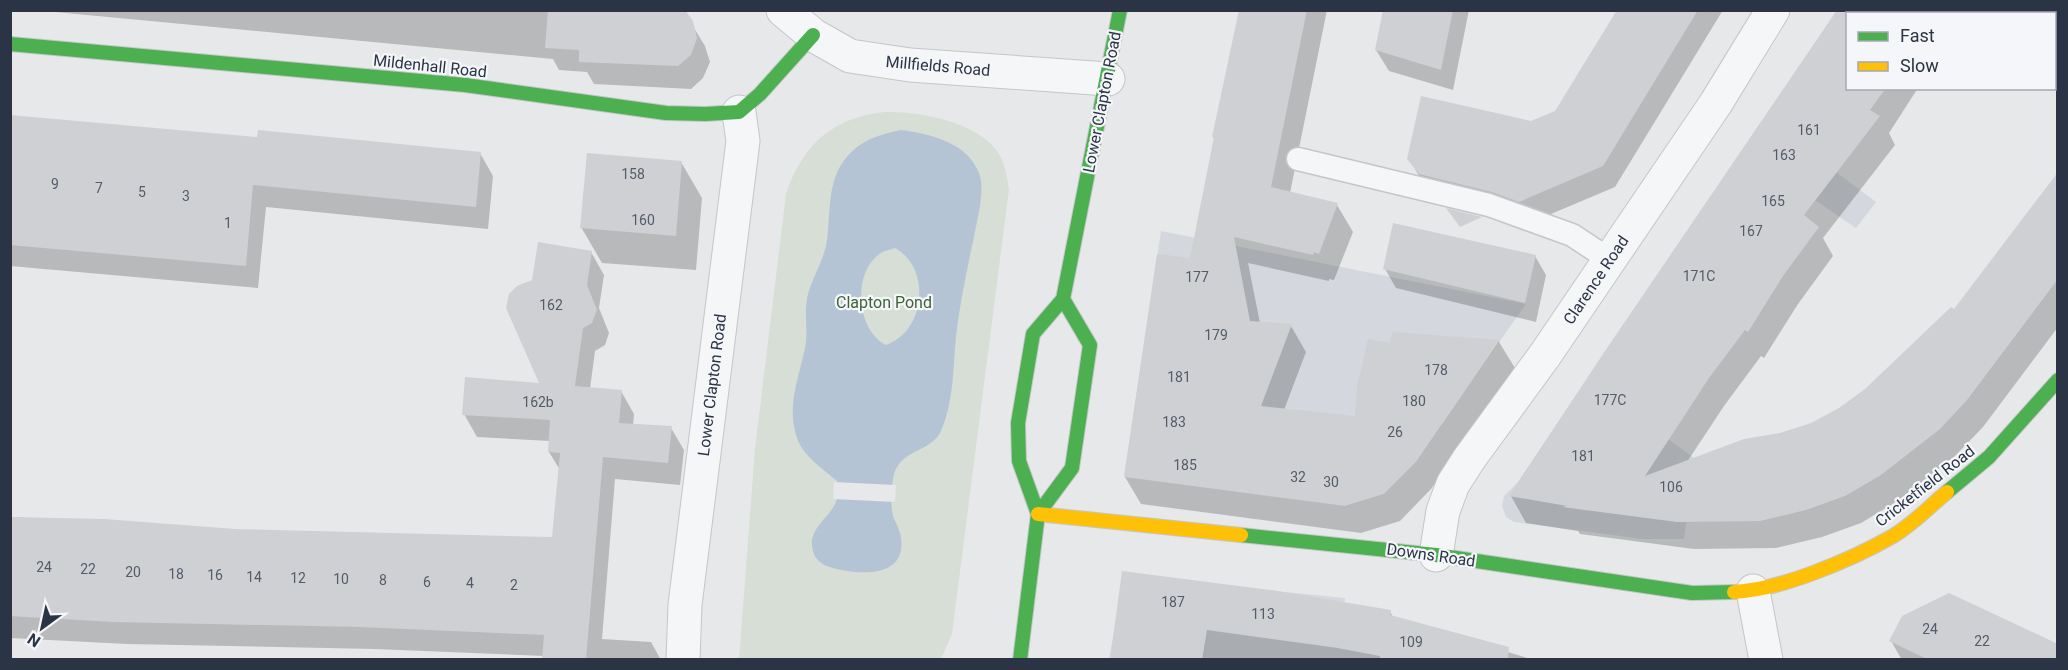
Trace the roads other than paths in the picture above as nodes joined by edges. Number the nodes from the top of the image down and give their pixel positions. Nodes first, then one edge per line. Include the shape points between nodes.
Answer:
1 (783, 10) edge
2 (1120, 10) edge
3 (1773, 10) edge
4 (813, 35) junction
5 (10, 44) edge
6 (1108, 79) junction
7 (739, 112) junction
8 (1298, 159) dead end
9 (1610, 260) junction
10 (1063, 299) junction
11 (2058, 380) edge
12 (1038, 514) junction
13 (1436, 555) junction
14 (1753, 591) junction
15 (683, 660) edge
16 (1020, 660) edge
17 (1766, 660) edge

1 - 4 street, Millfields Road
2 - 6 main road, Lower Clapton Road
3 - 9 street, Clarence Road via 1716,103
4 - 6 street, Millfields Road via 850,56 910,65
4 - 7 main road via 799,54
5 - 7 main road, Mildenhall Road via 465,85 666,113
6 - 10 main road, Lower Clapton Road
7 - 15 street, Lower Clapton Road via 743,141 685,605
8 - 9 lane via 1489,205 1572,235
9 - 13 street, Clarence Road via 1453,484 1443,511
10 - 12 main road, Lower Clapton Road via 1033,334 1018,423 1019,461
10 - 12 main road, Lower Clapton Road via 1090,345 1072,468
11 - 14 main road, Cricketfield Road via 1989,457 1895,535 1824,569
12 - 13 main road, Downs Road
12 - 16 main road, Lower Clapton Road
13 - 14 main road, Downs Road via 1692,592
14 - 17 street

